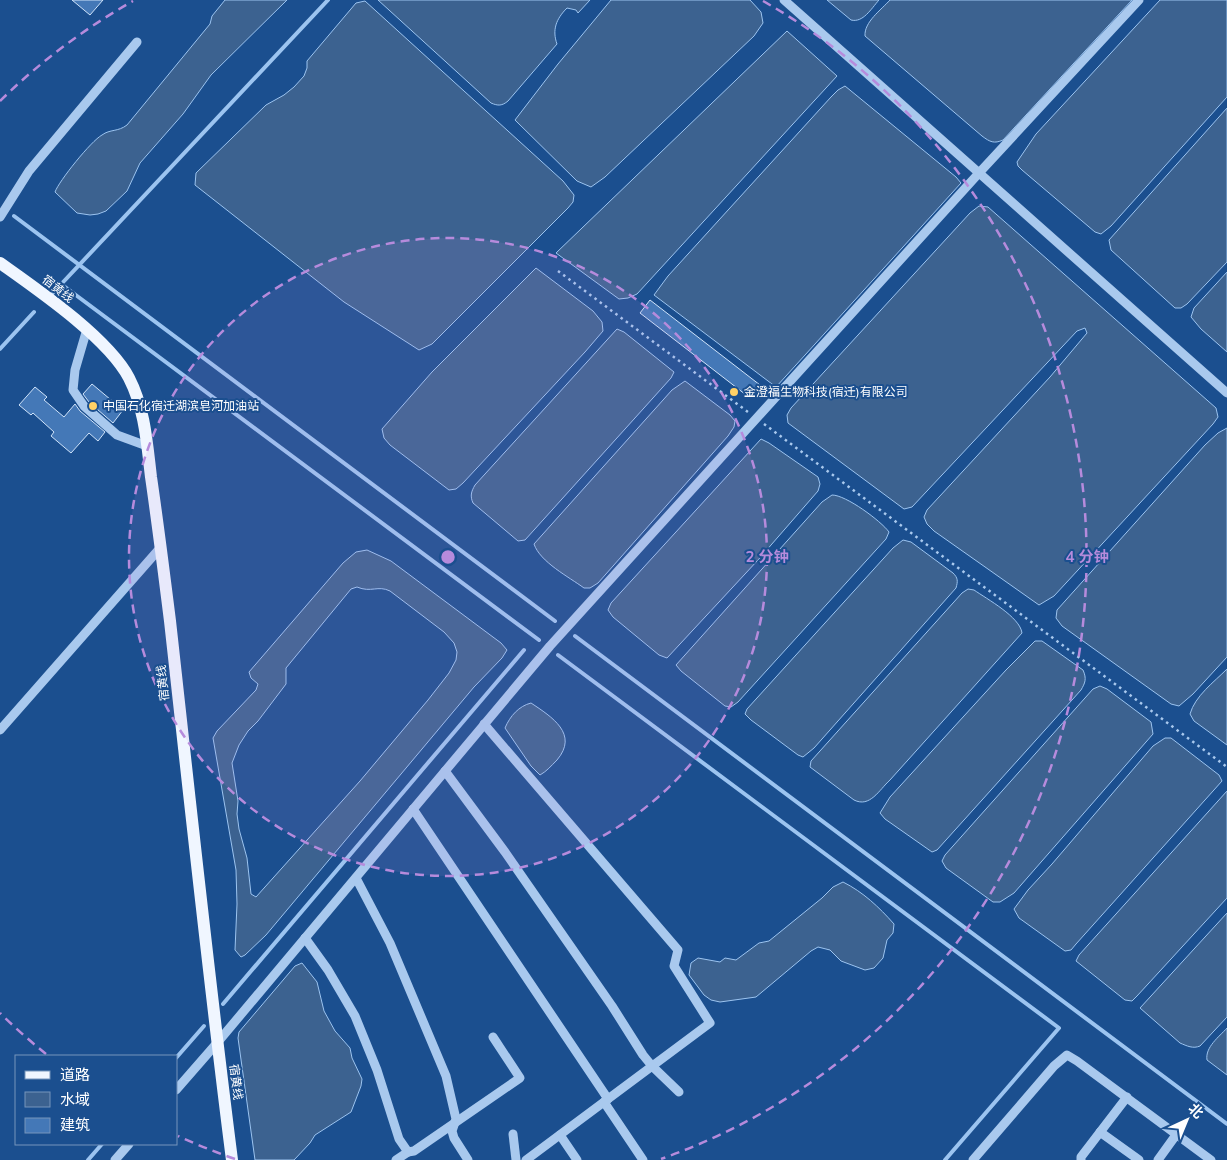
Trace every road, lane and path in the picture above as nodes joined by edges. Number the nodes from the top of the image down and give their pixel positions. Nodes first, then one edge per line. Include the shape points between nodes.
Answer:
1 (784, 0) edge
2 (1139, 0) edge
3 (137, 42) dead end
4 (979, 173) junction
5 (0, 217) edge
6 (0, 263) edge
7 (558, 271) dead end
8 (87, 329) junction
9 (1227, 393) edge
10 (756, 418) junction
11 (147, 446) junction
12 (161, 547) junction
13 (484, 724) junction
14 (0, 729) edge
15 (1227, 766) edge
16 (445, 771) junction
17 (413, 809) junction
18 (356, 878) junction
19 (305, 938) junction
20 (493, 1037) dead end
21 (217, 1043) junction
22 (652, 1066) junction
23 (178, 1088) edge
24 (680, 1092) dead end
25 (1127, 1097) junction
26 (606, 1101) junction
27 (455, 1122) junction
28 (1100, 1132) junction
29 (513, 1134) dead end
30 (560, 1135) junction
31 (1176, 1135) junction
32 (128, 1145) edge
33 (408, 1152) junction
34 (115, 1160) edge
35 (232, 1160) edge
36 (396, 1160) edge
37 (468, 1160) edge
38 (516, 1160) edge
39 (526, 1160) edge
40 (577, 1160) edge
41 (643, 1160) edge
42 (972, 1160) edge
43 (1081, 1160) edge
44 (1139, 1160) edge
45 (1158, 1160) edge
46 (1211, 1160) edge

1 - 4 street
2 - 4 street
3 - 5 street via 29,171
4 - 9 street
4 - 10 street
6 - 8 main road, 宿黄线
7 - 10 path
8 - 11 main road, 宿黄线 via 129,379 144,423
8 - 11 street via 75,370 73,390 84,406 118,435
10 - 13 street
10 - 15 path
11 - 12 main road, 宿黄线
12 - 14 street
12 - 21 main road, 宿黄线
13 - 16 street
13 - 22 street via 678,950 674,966 710,1023
16 - 17 street
16 - 22 street
17 - 18 street
17 - 26 street
18 - 19 street
18 - 27 street via 390,943 446,1076
19 - 21 street
19 - 33 street via 355,1016 400,1139
20 - 27 street via 520,1078
21 - 23 street
21 - 35 main road, 宿黄线
22 - 24 street
22 - 26 street
25 - 28 street
25 - 31 street
25 - 42 street via 1067,1055
26 - 30 street
26 - 41 street
27 - 33 street
27 - 37 street via 454,1138
28 - 43 street
28 - 44 street
29 - 38 street
30 - 39 street
30 - 40 street
31 - 45 street
31 - 46 street
32 - 34 street
33 - 36 street

